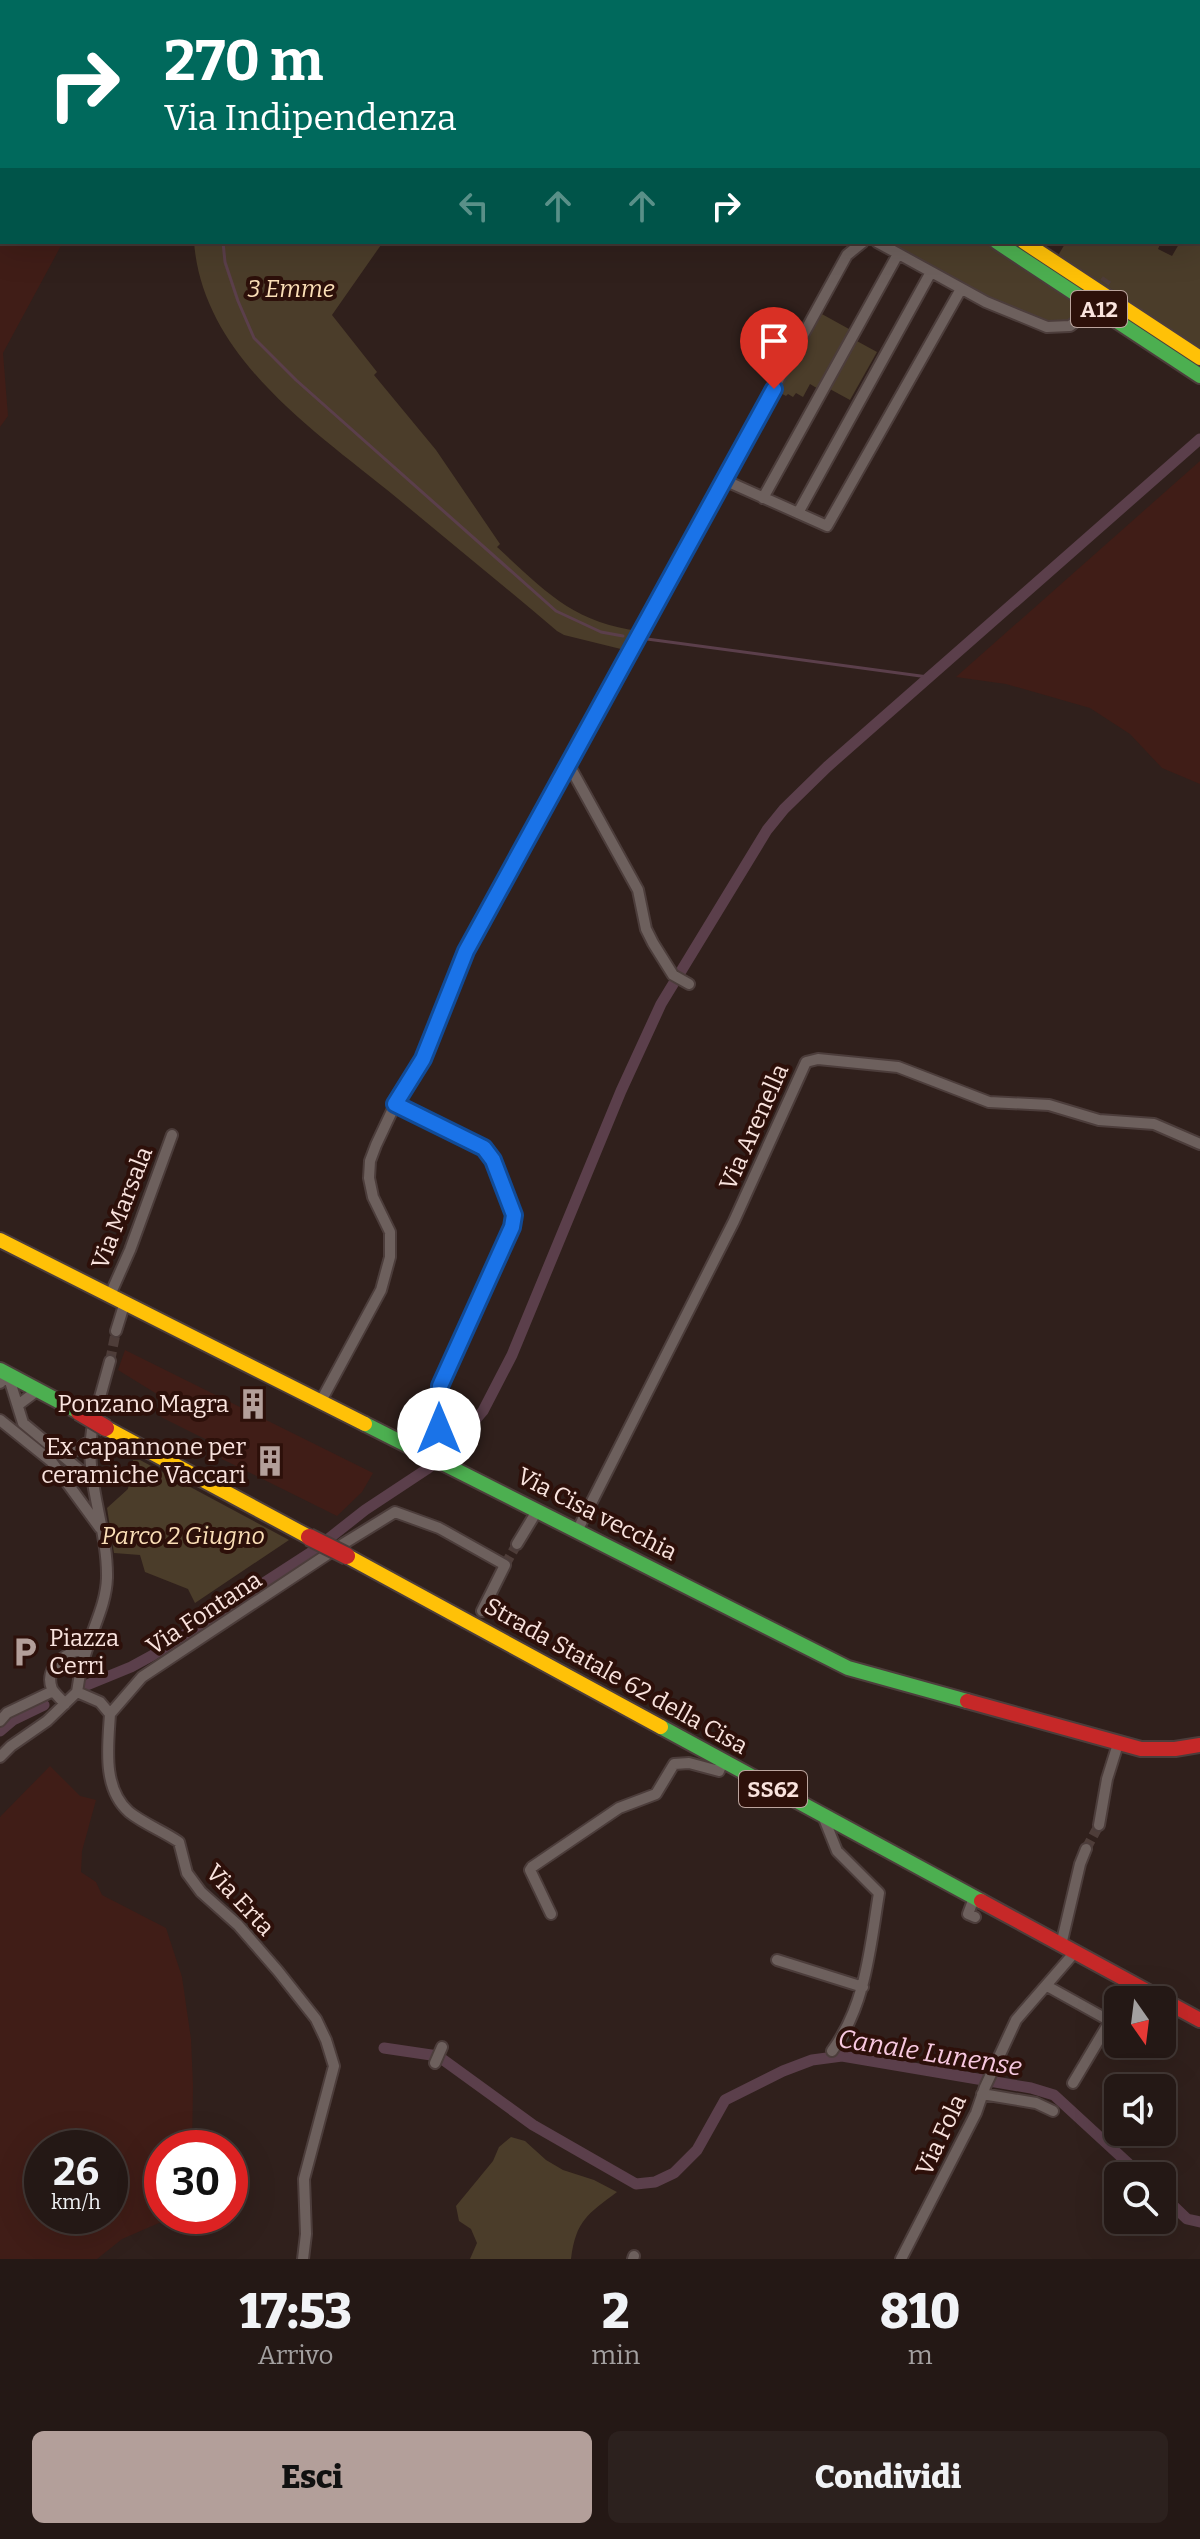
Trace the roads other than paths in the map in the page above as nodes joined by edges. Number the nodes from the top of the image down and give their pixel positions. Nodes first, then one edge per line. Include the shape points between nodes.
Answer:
1 (861, 244) edge
2 (880, 244) edge
3 (1000, 244) edge
4 (1027, 244) edge
5 (898, 254) junction
6 (931, 272) junction
7 (961, 289) junction
8 (1088, 306) tunnel mouth
9 (1200, 358) edge
10 (1200, 376) edge
11 (724, 480) junction
12 (763, 498) junction
13 (798, 513) junction
14 (569, 765) junction
15 (682, 980) dead end
16 (395, 1104) junction
17 (172, 1135) dead end
18 (1200, 1144) edge
19 (0, 1240) edge
20 (117, 1298) junction
21 (116, 1331) tunnel mouth
22 (110, 1361) tunnel mouth
23 (3, 1376) edge
24 (38, 1390) junction
25 (321, 1401) junction
26 (18, 1405) junction
27 (97, 1408) dead end
28 (0, 1420) edge
29 (96, 1433) junction
30 (47, 1443) junction
31 (435, 1459) junction
32 (93, 1481) junction
33 (70, 1487) junction
34 (537, 1511) junction
35 (102, 1529) junction
36 (577, 1531) junction
37 (517, 1544) tunnel mouth
38 (345, 1550) junction
39 (328, 1554) dead end
40 (482, 1611) dead end
41 (87, 1649) junction
42 (53, 1691) junction
43 (77, 1692) junction
44 (65, 1704) junction
45 (110, 1714) junction
46 (0, 1721) edge
47 (1118, 1744) junction
48 (1200, 1745) edge
49 (0, 1757) edge
50 (723, 1761) junction
51 (823, 1816) junction
52 (1099, 1825) tunnel mouth
53 (1086, 1849) tunnel mouth
54 (551, 1914) dead end
55 (1068, 1949) junction
56 (777, 1960) dead end
57 (1047, 1986) junction
58 (863, 1987) junction
59 (1200, 2020) edge
60 (442, 2047) dead end
61 (832, 2051) dead end
62 (435, 2063) dead end
63 (1073, 2083) dead end
64 (984, 2091) junction
65 (1053, 2111) dead end
66 (303, 2259) edge
67 (901, 2259) edge

1 - 11 street via 847,255
2 - 5 street
3 - 10 main road, A12
4 - 9 main road, A12
5 - 6 street
5 - 12 street
6 - 7 street
6 - 13 street
7 - 8 street via 1047,327 1070,326
7 - 13 street via 827,526
11 - 12 street
11 - 14 street
12 - 13 street
14 - 15 street via 638,890 646,929
14 - 16 street via 466,951 423,1059
16 - 25 street via 370,1161 369,1178 390,1232 386,1273
16 - 31 street via 484,1148 514,1215 440,1386
17 - 20 street, Via Marsala
18 - 36 street, Via Arenella via 1154,1124 1099,1120 1049,1105 989,1102 898,1067 806,1062 734,1221
19 - 20 main road, Via Cisa vecchia
20 - 21 street, Via Marsala
20 - 25 main road, Via Cisa vecchia
22 - 27 street
23 - 24 main road, SS62
23 - 26 street
24 - 26 street
24 - 29 main road, SS62, bridge via 79,1412
25 - 31 main road, Via Cisa vecchia
26 - 30 street via 23,1423
28 - 33 street via 51,1461
29 - 30 street via 77,1450
29 - 32 street
29 - 38 main road, SS62, bridge
30 - 32 street
31 - 34 main road, Via Cisa vecchia
32 - 33 street
32 - 35 street
33 - 35 street
34 - 36 main road, Via Cisa vecchia
34 - 37 street
35 - 41 street via 106,1591
36 - 47 main road, Via Cisa vecchia via 848,1668
38 - 40 street via 395,1512 439,1528 505,1565
38 - 50 main road, Strada Statale 62 della Cisa / SS62
39 - 45 street, Via Fontana via 142,1677
41 - 42 street via 75,1650 57,1663
41 - 43 street
42 - 44 street
42 - 46 street
43 - 44 street
43 - 45 street via 100,1702
44 - 49 street
45 - 66 street, Via Erta via 109,1768 118,1798 142,1821 179,1842 187,1873 201,1892 238,1925 316,2019 326,2040 334,2066 304,2179
47 - 48 main road, Via Cisa vecchia via 1154,1750
47 - 52 street
50 - 51 main road, Strada Statale 62 della Cisa / SS62
50 - 54 street via 719,1771 674,1764 656,1794 619,1808 532,1867
51 - 55 main road, Strada Statale 62 della Cisa / SS62 via 969,1910
51 - 58 street via 837,1851 879,1893
53 - 55 street
55 - 57 street, Via Fola
55 - 59 main road, Strada Statale 62 della Cisa / SS62
56 - 58 street
57 - 63 street via 1110,2021
57 - 64 street, Via Fola via 1016,2020
58 - 61 street
60 - 62 street
64 - 65 street
64 - 67 street, Via Fola

